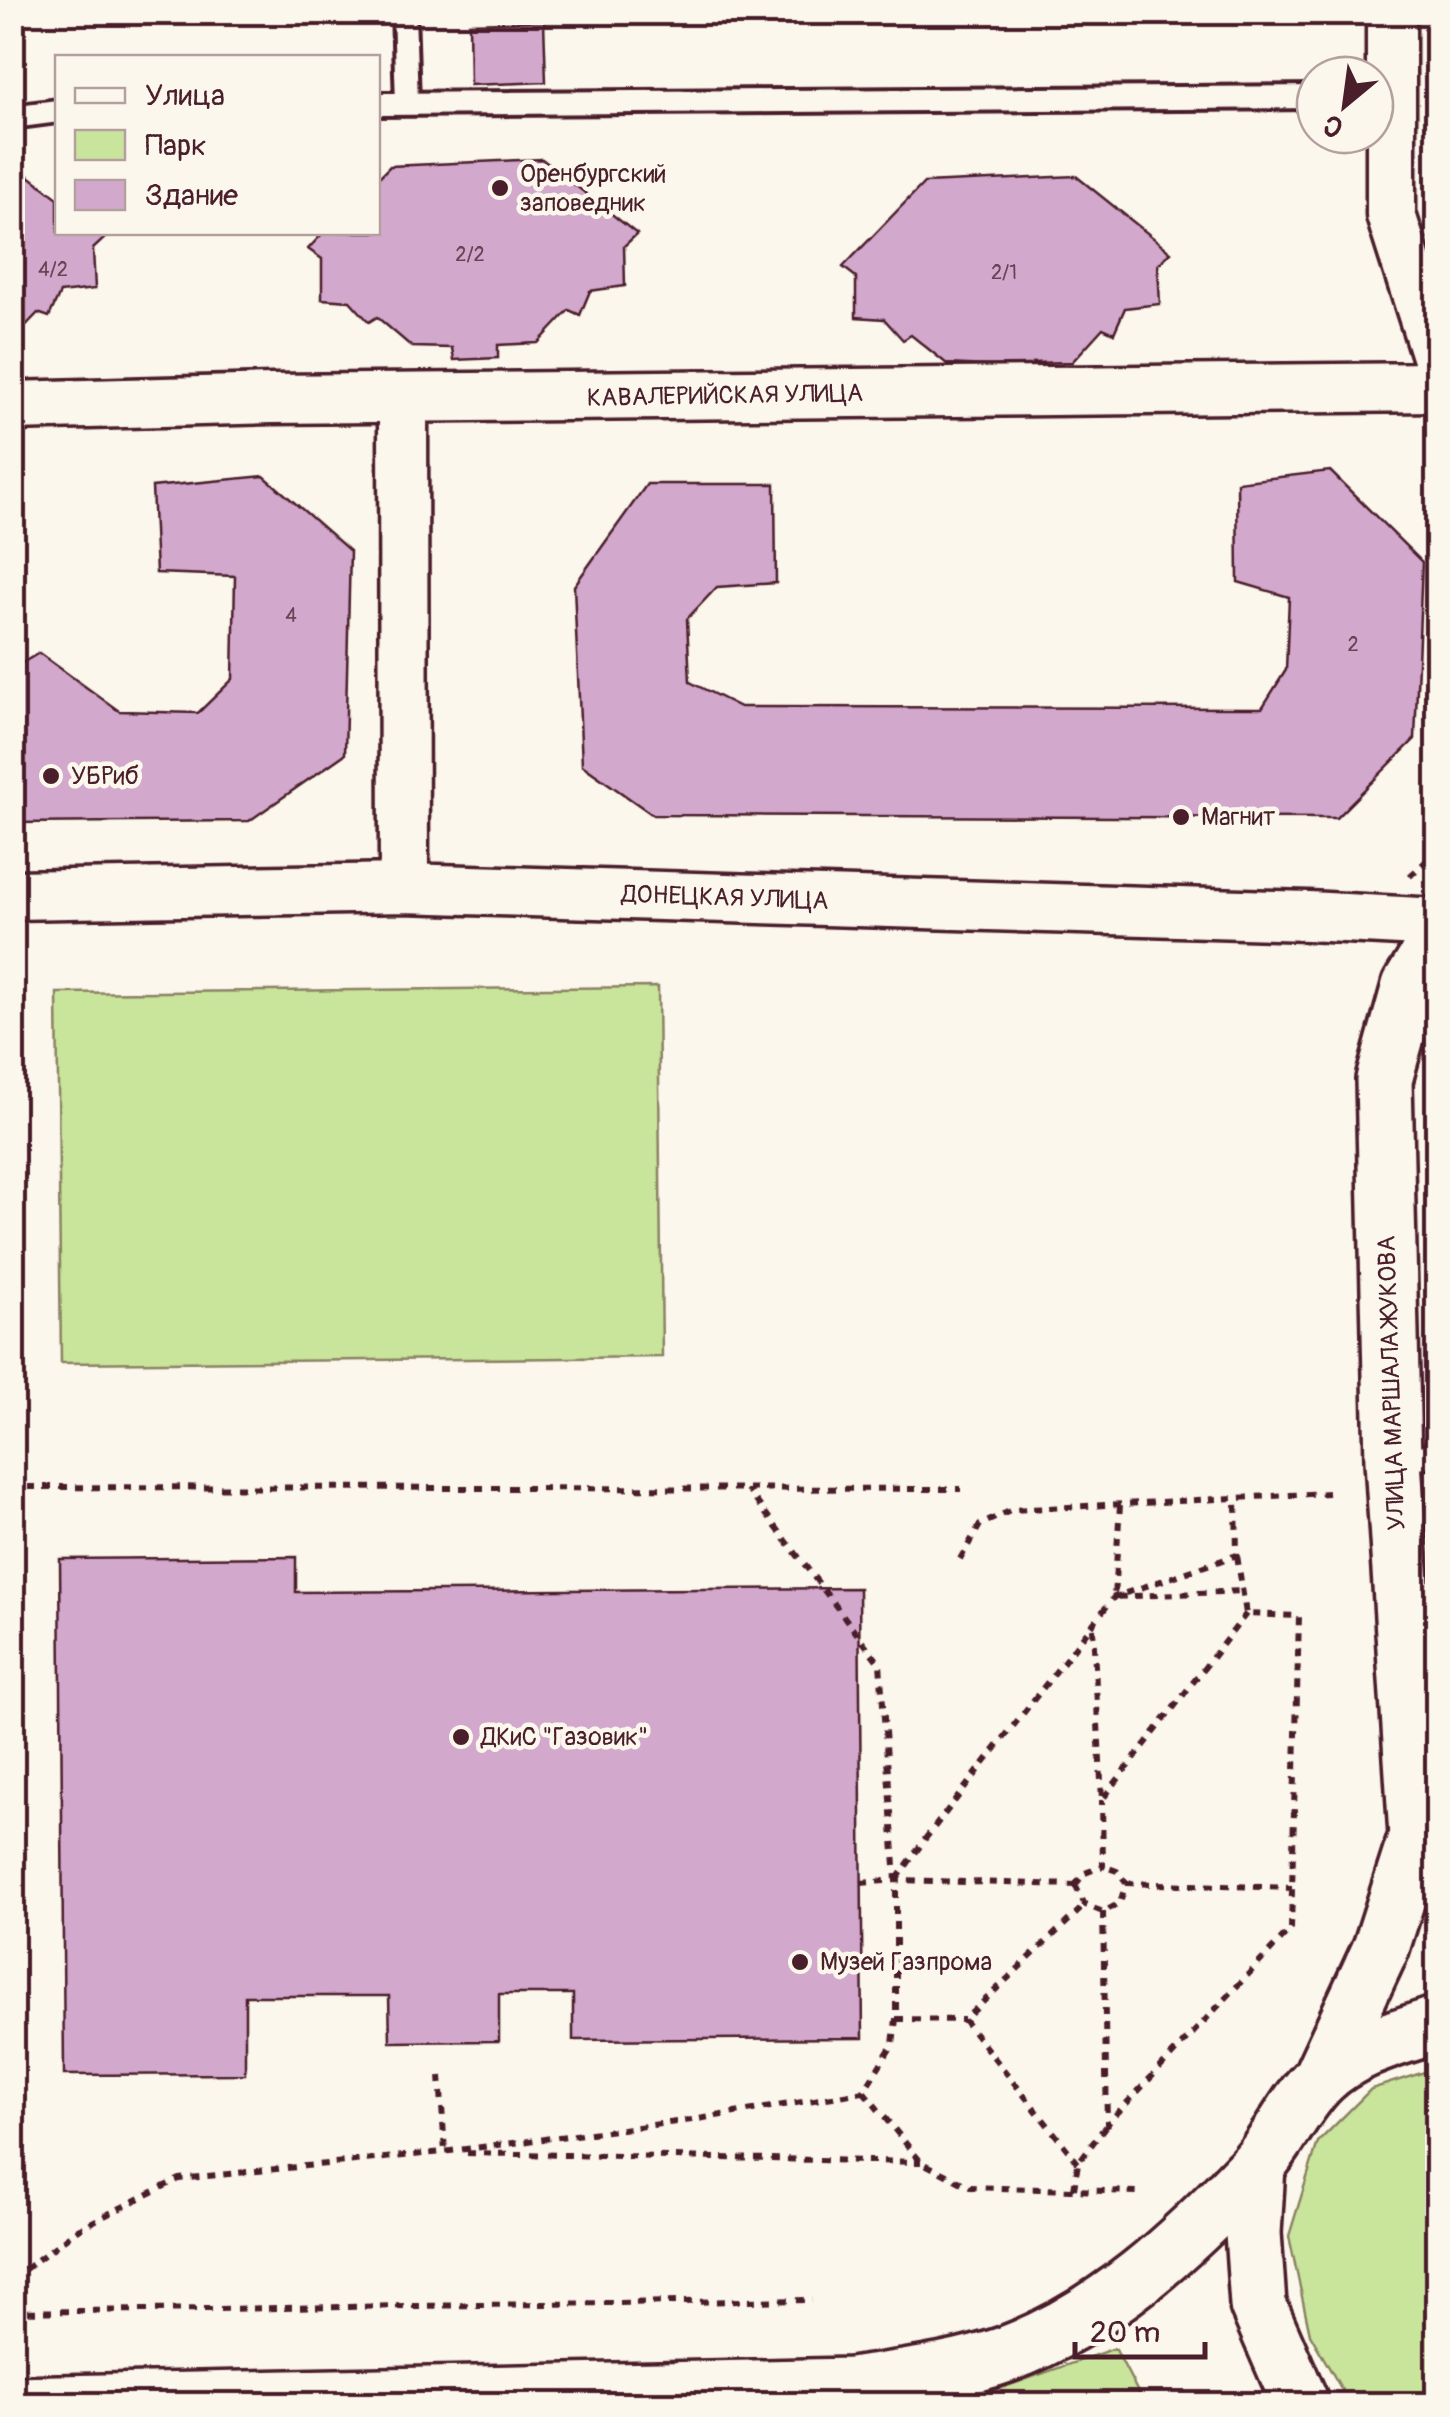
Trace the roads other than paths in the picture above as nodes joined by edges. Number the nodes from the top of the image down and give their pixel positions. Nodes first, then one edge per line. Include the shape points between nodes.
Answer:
1 (404, 12) edge
2 (1391, 12) edge
3 (1386, 55) edge
4 (1295, 96) edge
5 (380, 104) edge
6 (406, 104) junction
7 (55, 111) edge
8 (12, 117) edge
9 (1386, 155) edge
10 (1438, 362) edge
11 (1438, 387) edge
12 (403, 400) junction
13 (12, 406) edge
14 (404, 888) junction
15 (12, 895) edge
16 (1438, 923) edge
17 (1438, 940) edge
18 (1415, 1457) edge
19 (1427, 1855) edge
20 (1438, 2024) edge
21 (1321, 2077) junction
22 (1257, 2166) junction
23 (12, 2404) edge
24 (1301, 2404) edge

1 - 6 lane
2 - 3 street
4 - 6 lane
5 - 6 lane
7 - 8 lane
9 - 10 street via 1391,215
11 - 12 street, КАВАЛЕРИЙСКАЯ УЛИЦА
12 - 13 street, КАВАЛЕРИЙСКАЯ УЛИЦА
12 - 14 street
14 - 15 street, ДОНЕЦКАЯ УЛИЦА
14 - 16 street, ДОНЕЦКАЯ УЛИЦА
17 - 18 main road, УЛИЦА МАРШАЛА ЖУКОВА via 1410,986 1384,1080
18 - 19 main road, УЛИЦА МАРШАЛА ЖУКОВА
19 - 21 main road, УЛИЦА МАРШАЛА ЖУКОВА
20 - 21 main road via 1364,2050
21 - 22 main road
22 - 23 main road via 1175,2248 1103,2306 1004,2355 937,2372 850,2386
22 - 24 main road via 1258,2305

